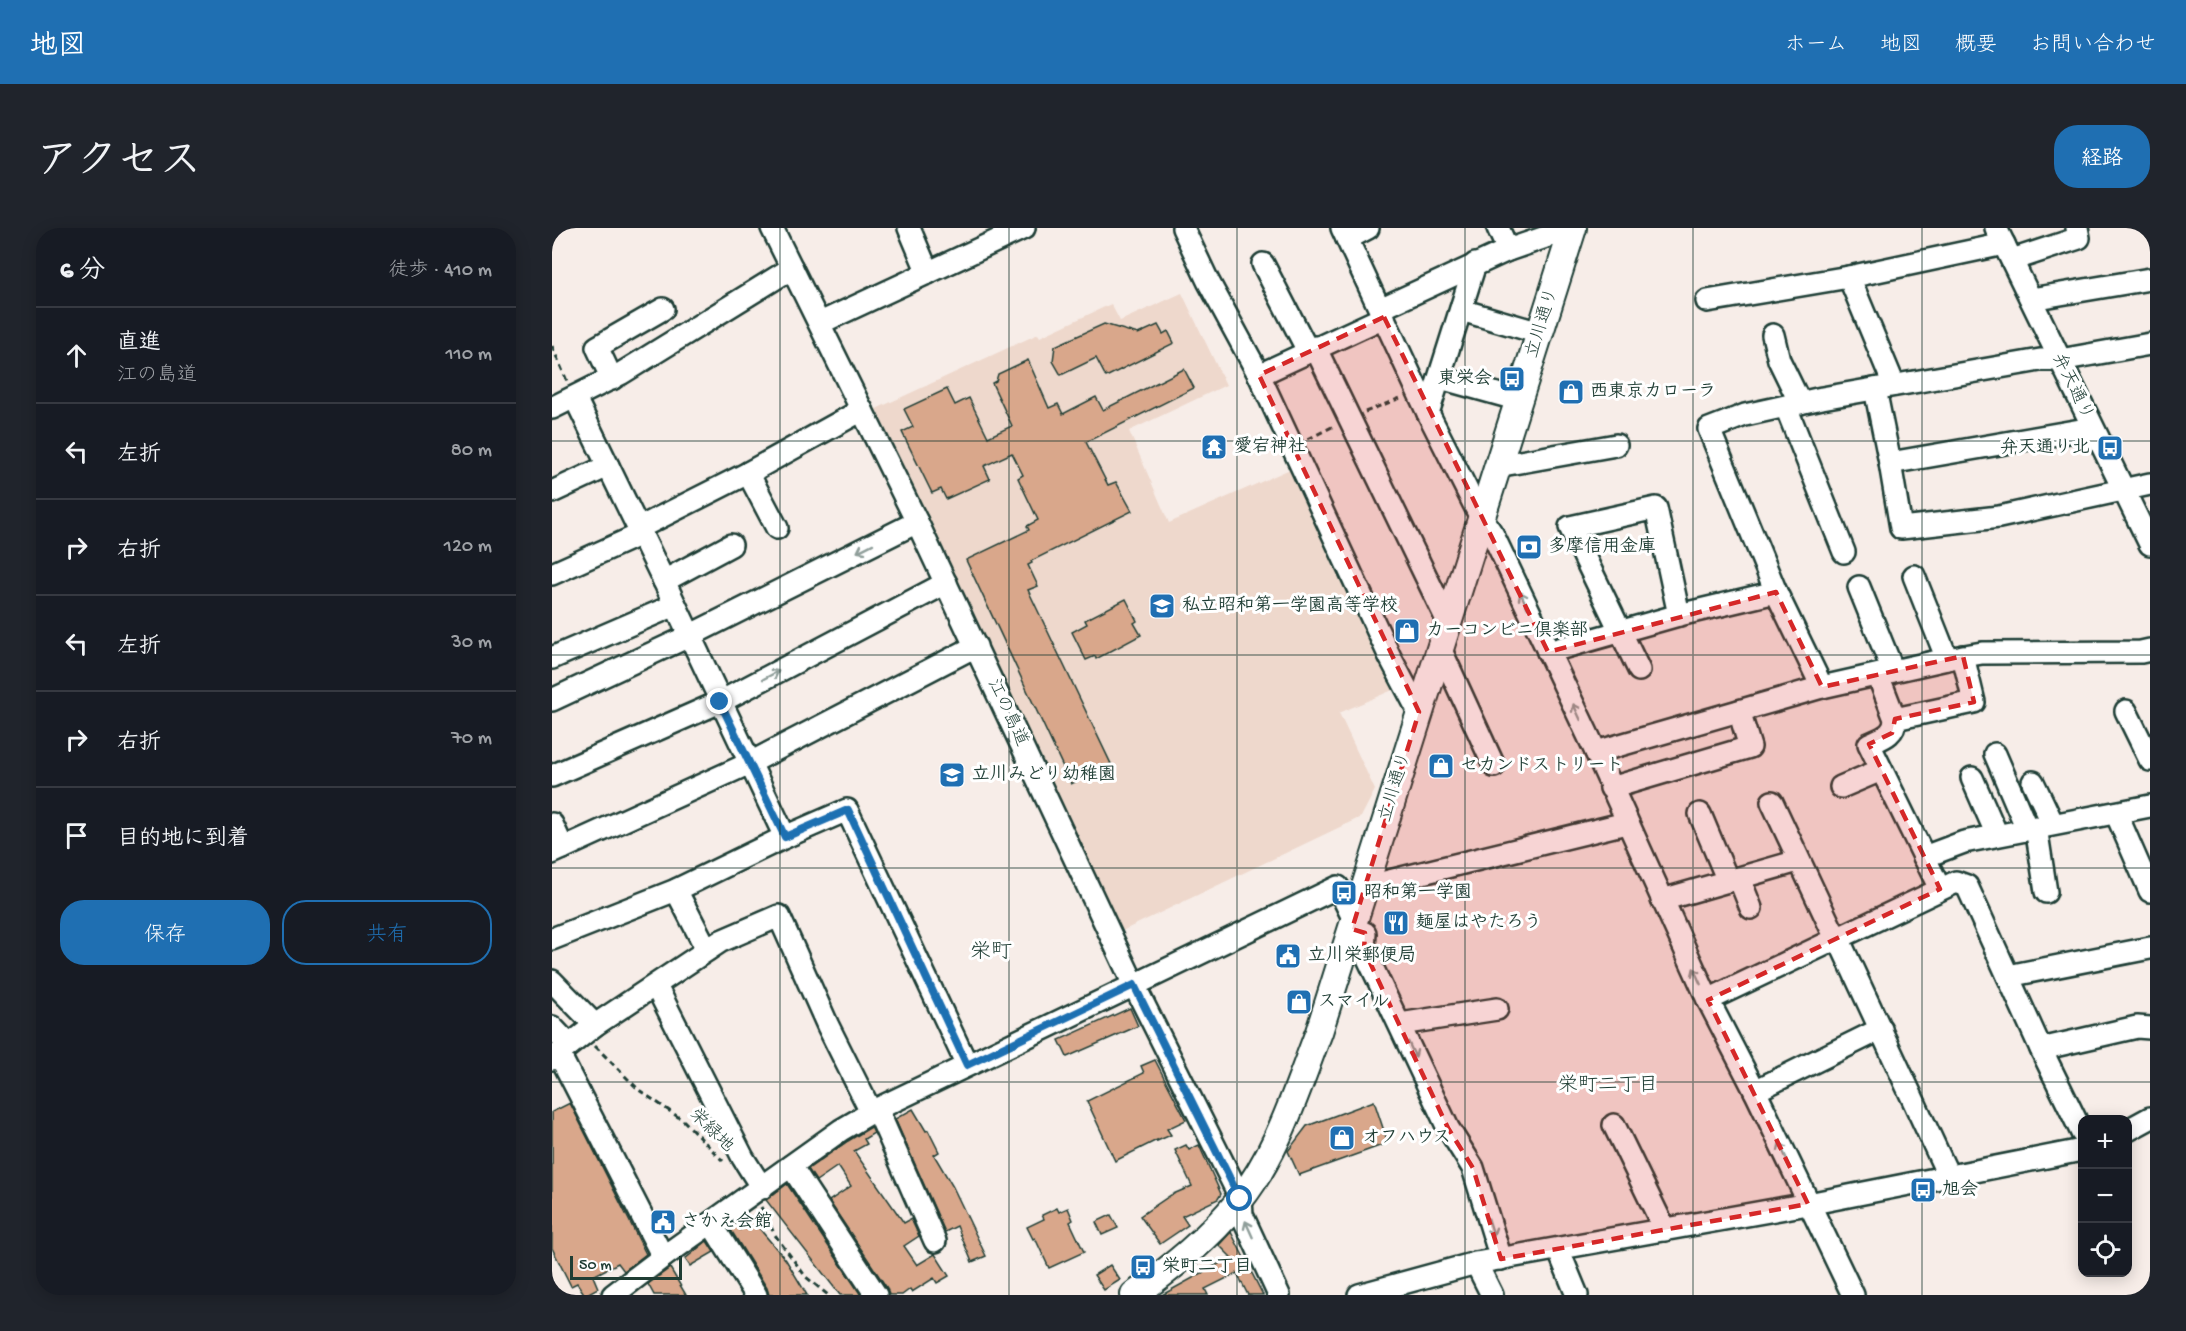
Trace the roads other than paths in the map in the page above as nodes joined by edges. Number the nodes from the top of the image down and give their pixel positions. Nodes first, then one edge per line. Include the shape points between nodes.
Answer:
1 (772, 228) edge
2 (909, 228) edge
3 (1024, 228) edge
4 (1183, 228) edge
5 (1368, 228) edge
6 (1498, 228) edge
7 (1573, 228) edge
8 (2076, 228) edge
9 (1344, 233) edge
10 (2004, 244) edge
11 (1508, 250) junction
12 (1263, 264) dead end
13 (1475, 264) junction
14 (792, 268) junction
15 (928, 273) junction
16 (1849, 277) junction
17 (2150, 279) edge
18 (2031, 299) junction
19 (1707, 301) dead end
20 (663, 309) dead end
21 (1461, 310) junction
22 (1382, 313) junction
23 (820, 323) junction
24 (1540, 333) junction
25 (1773, 335) dead end
26 (2150, 344) edge
27 (1312, 349) junction
28 (2060, 360) junction
29 (1259, 375) junction
30 (1440, 378) junction
31 (612, 379) junction
32 (1885, 387) junction
33 (574, 398) junction
34 (1519, 400) junction
35 (1793, 405) junction
36 (552, 408) edge
37 (862, 410) junction
38 (1428, 413) junction
39 (2092, 428) junction
40 (1616, 445) dead end
41 (1890, 464) junction
42 (608, 466) junction
43 (1497, 466) junction
44 (748, 473) junction
45 (2150, 484) edge
46 (2123, 490) junction
47 (552, 492) edge
48 (1480, 516) junction
49 (917, 522) junction
50 (2145, 522) edge
51 (777, 528) dead end
52 (640, 531) junction
53 (731, 544) dead end
54 (2150, 544) edge
55 (1844, 552) dead end
56 (552, 574) edge
57 (1914, 576) dead end
58 (664, 581) junction
59 (946, 583) junction
60 (1859, 587) dead end
61 (1776, 592) junction
62 (675, 605) junction
63 (1679, 615) junction
64 (1448, 622) junction
65 (1620, 631) junction
66 (689, 636) junction
67 (976, 646) junction
68 (1440, 648) junction
69 (2150, 650) edge
70 (1548, 652) junction
71 (1955, 657) junction
72 (552, 658) edge
73 (1639, 670) dead end
74 (1886, 673) junction
75 (1822, 687) junction
76 (552, 700) edge
77 (720, 702) junction
78 (1739, 711) junction
79 (2126, 711) dead end
80 (1419, 712) junction
81 (1895, 719) junction
82 (1596, 752) junction
83 (1995, 754) dead end
84 (2150, 760) edge
85 (750, 763) junction
86 (1494, 766) dead end
87 (1881, 770) junction
88 (552, 776) edge
89 (1972, 777) dead end
90 (2033, 782) dead end
91 (1841, 787) dead end
92 (1611, 788) junction
93 (1772, 802) dead end
94 (2150, 806) edge
95 (2116, 813) junction
96 (1700, 814) dead end
97 (1626, 823) junction
98 (552, 824) edge
99 (2039, 827) junction
100 (1997, 835) junction
101 (785, 837) junction
102 (557, 850) edge
103 (1924, 857) junction
104 (1798, 861) junction
105 (1733, 879) junction
106 (1365, 887) junction
107 (676, 890) junction
108 (1940, 890) junction
109 (2150, 891) edge
110 (2046, 892) dead end
111 (1662, 900) junction
112 (1751, 908) dead end
113 (1353, 925) junction
114 (1838, 938) junction
115 (552, 939) edge
116 (2150, 948) edge
117 (707, 950) junction
118 (2008, 976) junction
119 (552, 981) edge
120 (1134, 985) junction
121 (656, 986) junction
122 (1708, 1000) junction
123 (1497, 1009) dead end
124 (1400, 1024) junction
125 (552, 1027) edge
126 (2150, 1028) edge
127 (1881, 1029) junction
128 (572, 1043) edge
129 (2041, 1049) junction
130 (967, 1065) junction
131 (1755, 1091) junction
132 (874, 1111) junction
133 (2150, 1118) edge
134 (1614, 1125) dead end
135 (2078, 1125) edge
136 (2132, 1127) edge
137 (2078, 1151) edge
138 (790, 1166) junction
139 (1949, 1177) junction
140 (758, 1191) junction
141 (1240, 1199) junction
142 (1808, 1204) junction
143 (711, 1223) junction
144 (1665, 1230) junction
145 (935, 1241) dead end
146 (1558, 1249) junction
147 (663, 1257) junction
148 (1501, 1259) junction
149 (1476, 1263) junction
150 (1400, 1290) edge
151 (614, 1295) edge
152 (756, 1295) edge
153 (876, 1295) edge
154 (1134, 1295) edge
155 (1279, 1295) edge
156 (1359, 1295) edge
157 (1492, 1295) edge
158 (1577, 1295) edge
159 (1853, 1295) edge

1 - 14 street, 江の島道
2 - 15 street
3 - 15 street
4 - 29 street
5 - 9 street
6 - 11 street
7 - 11 street
7 - 24 main road, 立川通り
8 - 10 street via 2079,238
9 - 22 street
10 - 16 street
10 - 18 street, 弁天通り
11 - 13 street
12 - 27 street
13 - 21 street
13 - 22 street
14 - 23 street, 江の島道
14 - 31 street
15 - 23 street
16 - 19 street
16 - 32 street
17 - 18 street
18 - 28 street, 弁天通り
20 - 31 street via 629,319 597,347
21 - 24 street
21 - 30 street
22 - 27 street
22 - 38 street
23 - 37 street, 江の島道
24 - 34 main road, 立川通り
25 - 35 street
26 - 28 street
27 - 29 street
27 - 64 street
28 - 32 street via 2040,360
28 - 39 street, 弁天通り
29 - 80 street
30 - 34 street
30 - 38 street
31 - 33 street
32 - 35 street
32 - 41 street
33 - 36 street
33 - 42 street
34 - 43 main road, 立川通り
35 - 55 street
35 - 61 street via 1745,415 1709,429
37 - 44 street
37 - 49 street, 江の島道
38 - 48 street
39 - 41 street
39 - 46 street, 弁天通り
40 - 43 street
41 - 46 street via 1901,528 1999,517
42 - 47 street
42 - 52 street
43 - 48 main road, 立川通り
44 - 51 street
44 - 52 street
45 - 46 street
46 - 50 street, 弁天通り
48 - 64 main road, 立川通り
70 -> 48 street via 1493,534
49 - 59 street, 江の島道
49 -> 66 street
50 - 54 street, 弁天通り
52 - 56 street
52 - 58 street
53 - 58 street
57 - 71 street
58 - 62 street
59 - 67 street, 江の島道
77 -> 59 street
60 - 74 street
61 - 63 street
61 - 75 street
62 - 66 street
62 - 72 street
63 - 65 street
63 - 65 street via 1656,508 1570,527
64 - 68 main road, 立川通り
65 - 70 street
65 - 73 street
66 - 76 street
66 - 77 street
67 - 85 street
67 - 120 street, 江の島道
68 - 80 main road, 立川通り
68 - 86 street
69 - 71 street via 1982,653
82 -> 70 street
71 - 74 street
71 - 81 street via 1974,702
74 - 75 street
74 - 81 street
75 - 78 street
77 - 85 street
77 - 88 street
78 - 82 street
78 - 92 street via 1750,747
79 - 84 street
80 - 106 main road, 立川通り
81 - 87 street via 1892,733 1869,744
82 - 92 street
83 - 99 street
85 - 101 street
85 - 102 street
87 - 91 street
87 - 103 street
89 - 100 street
90 - 99 street
92 - 97 street
93 - 104 street
94 - 95 street
95 - 99 street
95 - 109 street
96 - 105 street
97 - 106 street
97 - 111 street
98 - 102 street
99 - 100 street
99 - 110 street
100 - 103 street
101 - 107 street
101 - 130 street via 848,810
103 - 108 street
104 - 105 street
104 - 114 street
105 - 111 street
105 - 112 street
106 - 113 main road, 立川通り
107 - 115 street
107 - 117 street
108 - 114 street
108 - 118 street via 1956,882 1967,886
122 -> 111 street
113 - 120 street via 1338,887
113 - 124 street via 1365,933 1364,950
113 - 141 main road, 立川通り via 1296,1092 1261,1169
114 - 122 street
114 - 127 street
116 - 118 street
117 - 121 street
117 - 132 street via 779,916 828,1026
118 - 129 street
119 - 128 street
120 - 130 street
120 - 141 street, 江の島道
121 - 128 street
121 - 140 street
122 - 131 street
123 - 124 street
124 -> 148 street via 1448,1128 1473,1168
125 - 128 street
126 - 129 street via 2138,1027
127 - 131 street
127 - 139 street
128 - 147 street
129 - 135 street
130 - 132 street
142 -> 131 street
132 - 138 street
132 - 145 street
133 - 136 street
134 - 144 street
137 - 139 street
138 - 140 street
138 - 153 street
139 - 142 street
140 - 143 street
141 - 154 main road, 立川通り via 1177,1264
155 -> 141 street, 江の島道 via 1242,1215
142 - 144 street
142 - 159 street
143 - 147 street
143 - 152 street
144 - 146 street
146 - 148 street
146 - 158 street
147 - 151 street
148 - 149 street
149 - 150 street
149 - 157 street
150 - 156 street

